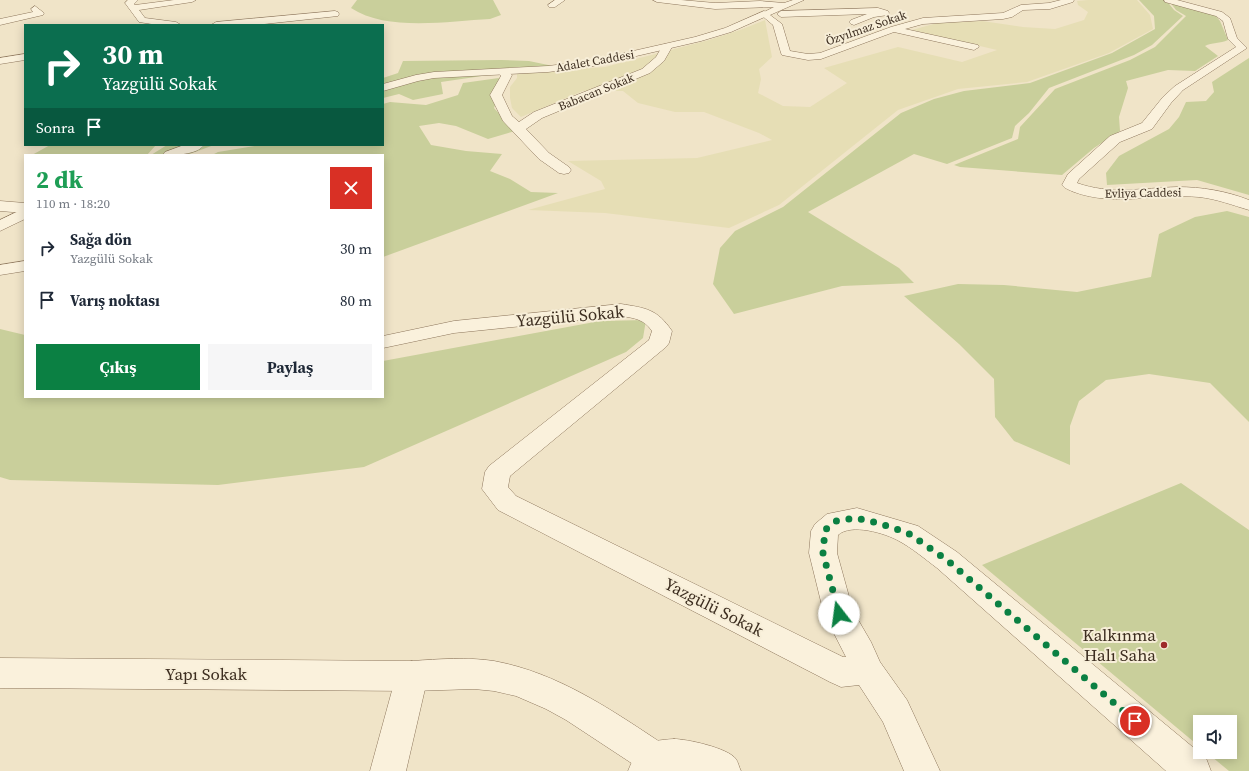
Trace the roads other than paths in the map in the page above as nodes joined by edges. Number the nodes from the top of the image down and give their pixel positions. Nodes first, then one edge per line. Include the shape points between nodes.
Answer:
1 (192, 0) edge
2 (561, 0) edge
3 (657, 0) edge
4 (800, 0) edge
5 (1070, 0) edge
6 (1168, 0) edge
7 (133, 4) edge
8 (552, 5) dead end
9 (786, 6) junction
10 (35, 9) dead end
11 (338, 13) dead end
12 (766, 15) junction
13 (0, 22) edge
14 (854, 22) dead end
15 (169, 24) edge
16 (239, 24) edge
17 (894, 29) junction
18 (667, 47) junction
19 (974, 47) dead end
20 (24, 50) edge
21 (0, 52) edge
22 (24, 57) edge
23 (0, 62) edge
24 (502, 70) junction
25 (384, 88) edge
26 (518, 128) junction
27 (194, 146) edge
28 (173, 154) edge
29 (564, 170) dead end
30 (1249, 205) edge
31 (0, 206) edge
32 (24, 208) edge
33 (24, 213) edge
34 (0, 226) edge
35 (24, 266) edge
36 (0, 270) edge
37 (384, 342) edge
38 (867, 670) junction
39 (0, 673) edge
40 (412, 676) junction
41 (650, 765) edge
42 (388, 771) edge
43 (723, 771) edge
44 (922, 771) edge
45 (1193, 771) edge

1 - 7 street
2 - 8 street
3 - 9 street via 715,6
4 - 9 street, Adalet Caddesi
5 - 17 street, Özyılmaz Sokak via 1050,6 1021,8 1003,16 928,21
6 - 30 street, Evliya Caddesi via 1220,14 1228,20 1233,39 1242,48 1180,88 1147,126 1115,139 1073,178 1069,185 1094,194 1123,196 1192,192 1232,198
7 - 15 street via 142,20
9 - 12 street, Adalet Caddesi
10 - 13 street via 40,13
11 - 16 street
12 - 14 street via 808,12 885,13
12 - 17 street, Özyılmaz Sokak via 777,24 786,52 808,57 820,56
12 - 18 street, Adalet Caddesi via 728,30
17 - 19 street
18 - 24 street, Adalet Caddesi via 571,67
18 - 26 street, Babacan Sokak via 660,60 646,71 538,115
20 - 21 street
22 - 23 street
24 - 25 street, Adalet Caddesi via 416,78
24 - 26 street via 507,75 496,95 506,118
26 - 29 street via 544,156
27 - 28 street
31 - 32 street
33 - 34 street
35 - 36 street
37 - 38 street, Yazgülü Sokak via 454,327 621,310 642,313 655,319 662,330 660,343 498,472 495,489 507,503 841,672
38 - 44 street via 895,711
38 - 45 street via 839,614 823,553 825,530 836,521 856,518 908,533 947,560
39 - 40 street, Yapı Sokak
40 - 41 street, Yapı Sokak via 457,673 495,676 528,686 564,700
40 - 42 street
41 - 43 street via 672,756 689,756 706,761

